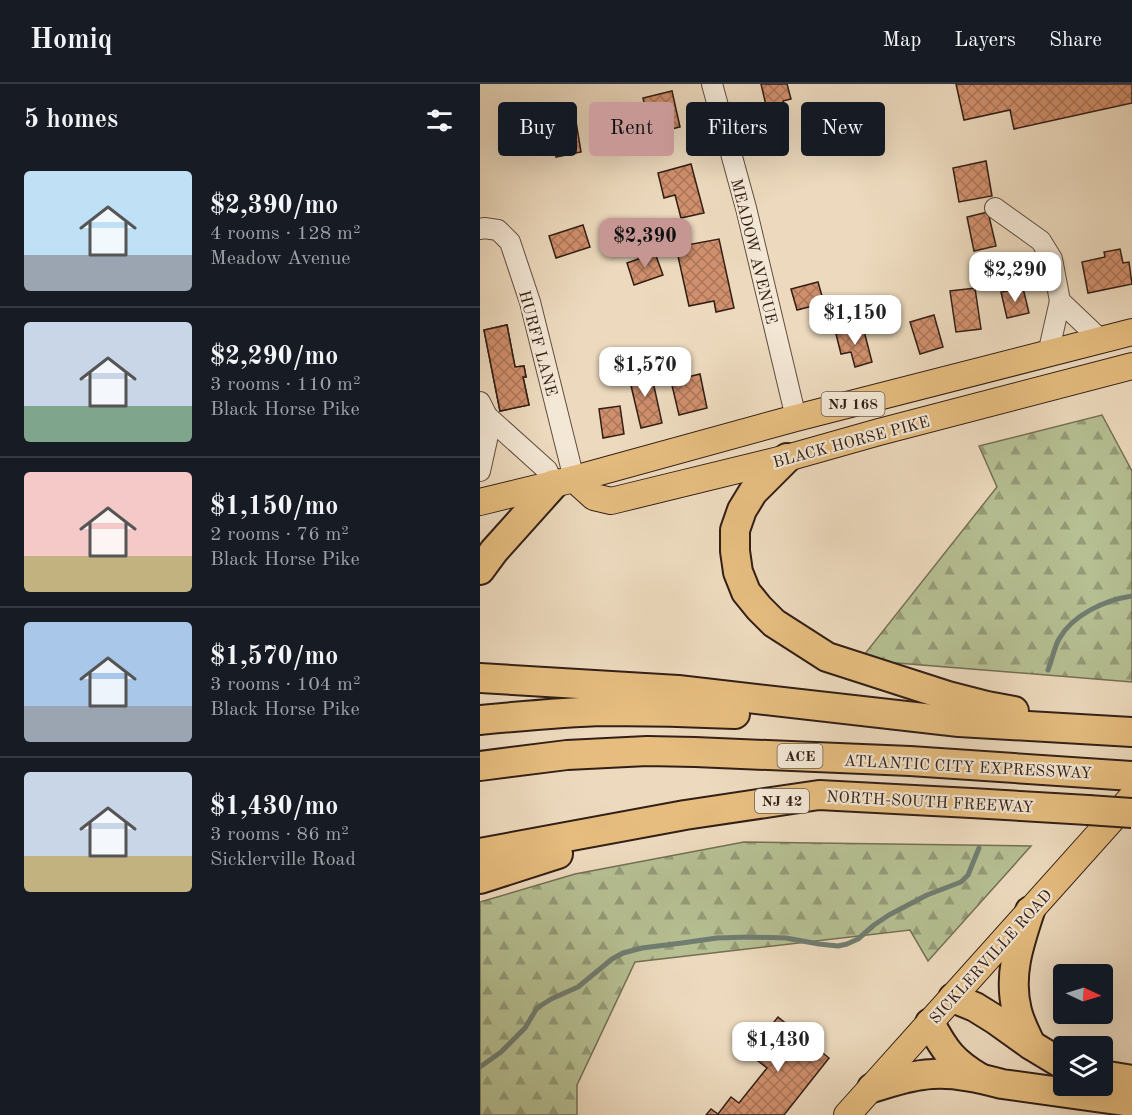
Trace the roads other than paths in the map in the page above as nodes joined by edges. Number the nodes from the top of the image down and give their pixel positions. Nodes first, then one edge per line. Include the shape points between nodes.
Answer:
1 (712, 84) edge
2 (995, 208) dead end
3 (480, 229) edge
4 (1060, 301) junction
5 (1131, 337) edge
6 (1101, 340) junction
7 (1048, 354) junction
8 (1132, 366) edge
9 (873, 399) junction
10 (484, 409) edge
11 (796, 418) junction
12 (879, 432) junction
13 (787, 458) junction
14 (480, 471) edge
15 (564, 482) junction
16 (480, 502) edge
17 (480, 570) edge
18 (480, 678) edge
19 (480, 720) edge
20 (959, 722) junction
21 (1132, 730) edge
22 (480, 766) edge
23 (1128, 783) edge
24 (1132, 813) edge
25 (656, 820) junction
26 (480, 853) edge
27 (480, 879) edge
28 (1030, 911) junction
29 (953, 998) junction
30 (930, 1023) junction
31 (1031, 1045) junction
32 (1053, 1058) edge
33 (1113, 1077) edge
34 (982, 1079) junction
35 (1132, 1080) edge
36 (872, 1088) junction
37 (1132, 1102) edge
38 (848, 1115) edge

1 - 11 street, MEADOW AVENUE
2 - 4 street via 1041,241 1052,259
3 - 15 street, HURFF LANE via 498,231 510,242 530,302
4 - 6 street
4 - 7 street
5 - 6 main road, BLACK HORSE PIKE / NJ 168
6 - 7 main road, BLACK HORSE PIKE / NJ 168
7 - 9 main road, BLACK HORSE PIKE / NJ 168
8 - 12 main road, BLACK HORSE PIKE / NJ 168
9 - 11 main road, BLACK HORSE PIKE / NJ 168
9 - 12 main road
10 - 14 street via 488,435
10 - 15 street
11 - 15 main road, BLACK HORSE PIKE / NJ 168
12 - 13 main road, BLACK HORSE PIKE / NJ 168
13 - 15 main road, BLACK HORSE PIKE / NJ 168 via 611,501
13 - 21 highway via 753,492 735,530 738,572 746,592 774,623 827,657 948,696
15 - 16 main road, BLACK HORSE PIKE / NJ 168
15 - 17 highway
18 - 20 highway via 678,690
19 - 20 highway via 603,711 665,711
20 - 21 highway
22 - 23 highway, ATLANTIC CITY EXPRESSWAY / ACE via 567,756 695,752 910,761
23 - 28 main road, SICKLERVILLE ROAD
24 - 25 highway, NORTH-SOUTH FREEWAY / NJ 42, bridge via 819,795
25 - 26 highway, NORTH-SOUTH FREEWAY / NJ 42
25 - 27 highway
28 - 29 main road, SICKLERVILLE ROAD
28 - 31 highway via 1017,948 1013,978 1017,1010
29 - 30 main road, SICKLERVILLE ROAD
29 - 31 highway via 975,1007
30 - 34 highway via 953,1058
30 - 36 main road, SICKLERVILLE ROAD
31 - 32 highway
33 - 35 highway
34 - 36 highway via 934,1073
34 - 37 highway
36 - 38 main road, SICKLERVILLE ROAD

